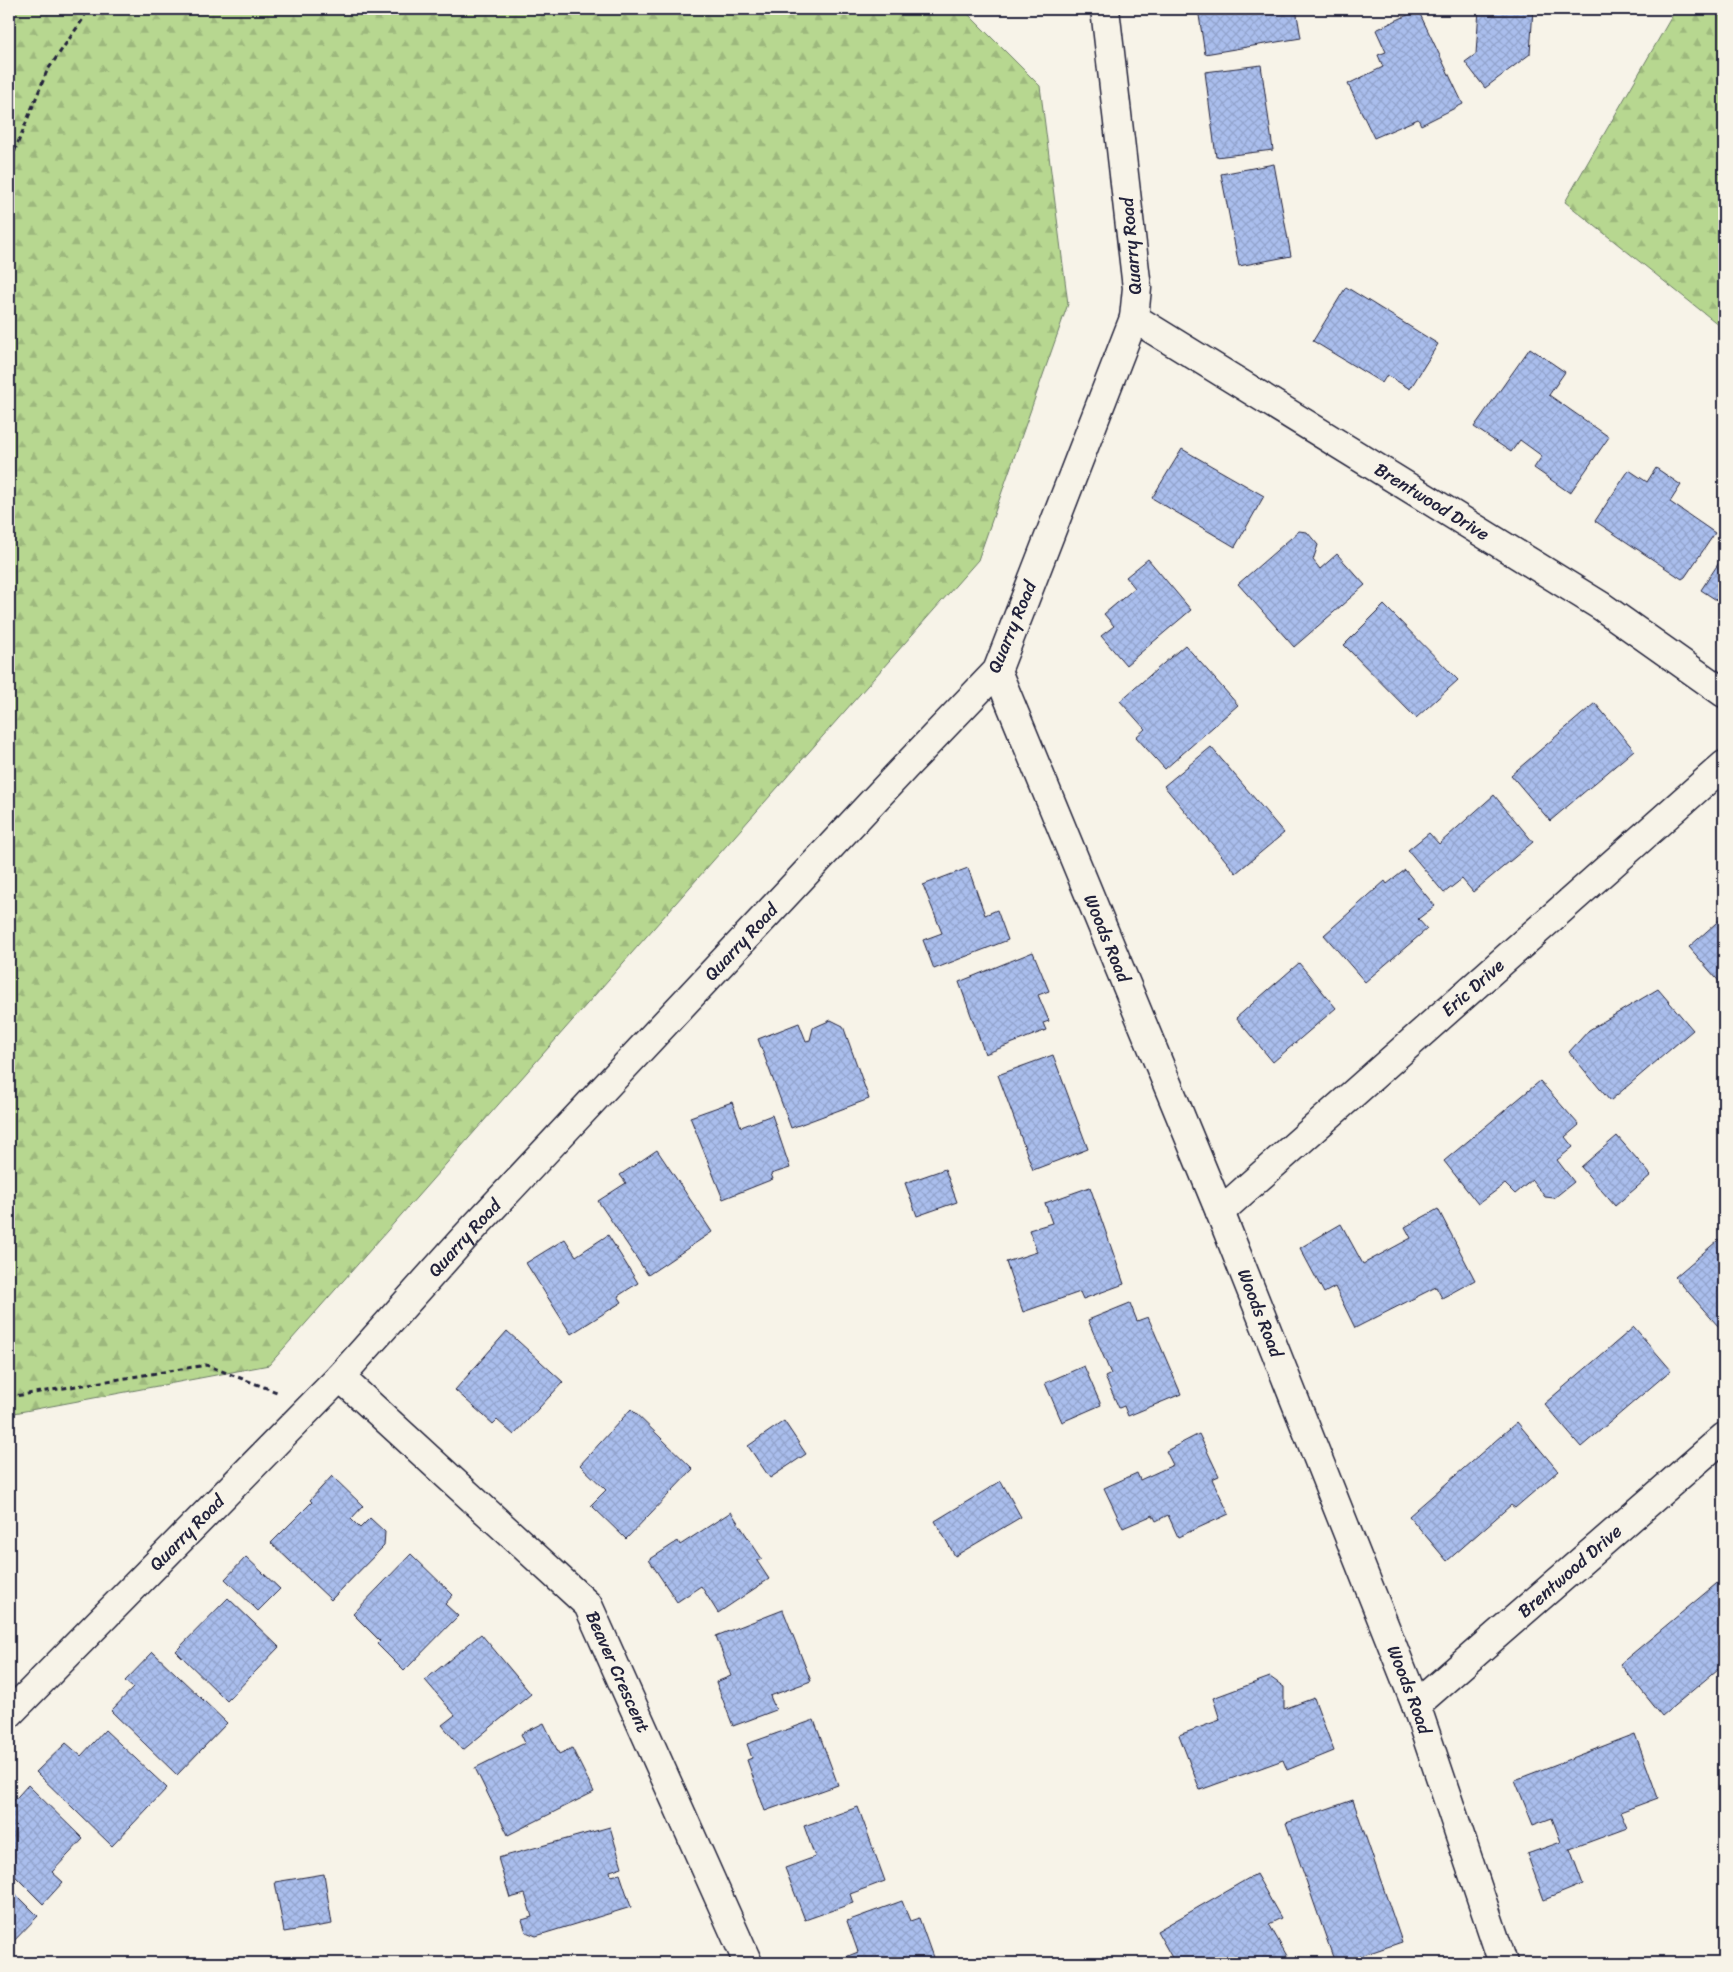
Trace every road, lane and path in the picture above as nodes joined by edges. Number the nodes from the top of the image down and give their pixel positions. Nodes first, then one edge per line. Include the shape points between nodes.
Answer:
1 (87, 9) edge
2 (1105, 9) edge
3 (9, 178) edge
4 (1134, 318) junction
5 (9, 401) edge
6 (9, 428) edge
7 (997, 671) junction
8 (1724, 693) edge
9 (1724, 765) edge
10 (1220, 1212) junction
11 (340, 1377) junction
12 (9, 1397) edge
13 (312, 1405) junction
14 (1724, 1437) edge
15 (1416, 1705) junction
16 (9, 1714) edge
17 (748, 1963) edge
18 (1503, 1963) edge

1 - 3 path via 47,71 15,150
2 - 4 street, Quarry Road via 1137,288
4 - 7 street, Quarry Road
4 - 8 street, Brentwood Drive via 1601,606
5 - 6 path via 12,423
7 - 10 street, Woods Road
7 - 11 street, Quarry Road via 464,1238
9 - 10 street, Eric Drive
10 - 15 street, Woods Road
11 - 13 street, Quarry Road
11 - 17 street, Beaver Crescent via 588,1605
12 - 13 path via 206,1365
13 - 16 street, Quarry Road
14 - 15 street, Brentwood Drive
15 - 18 street, Woods Road

